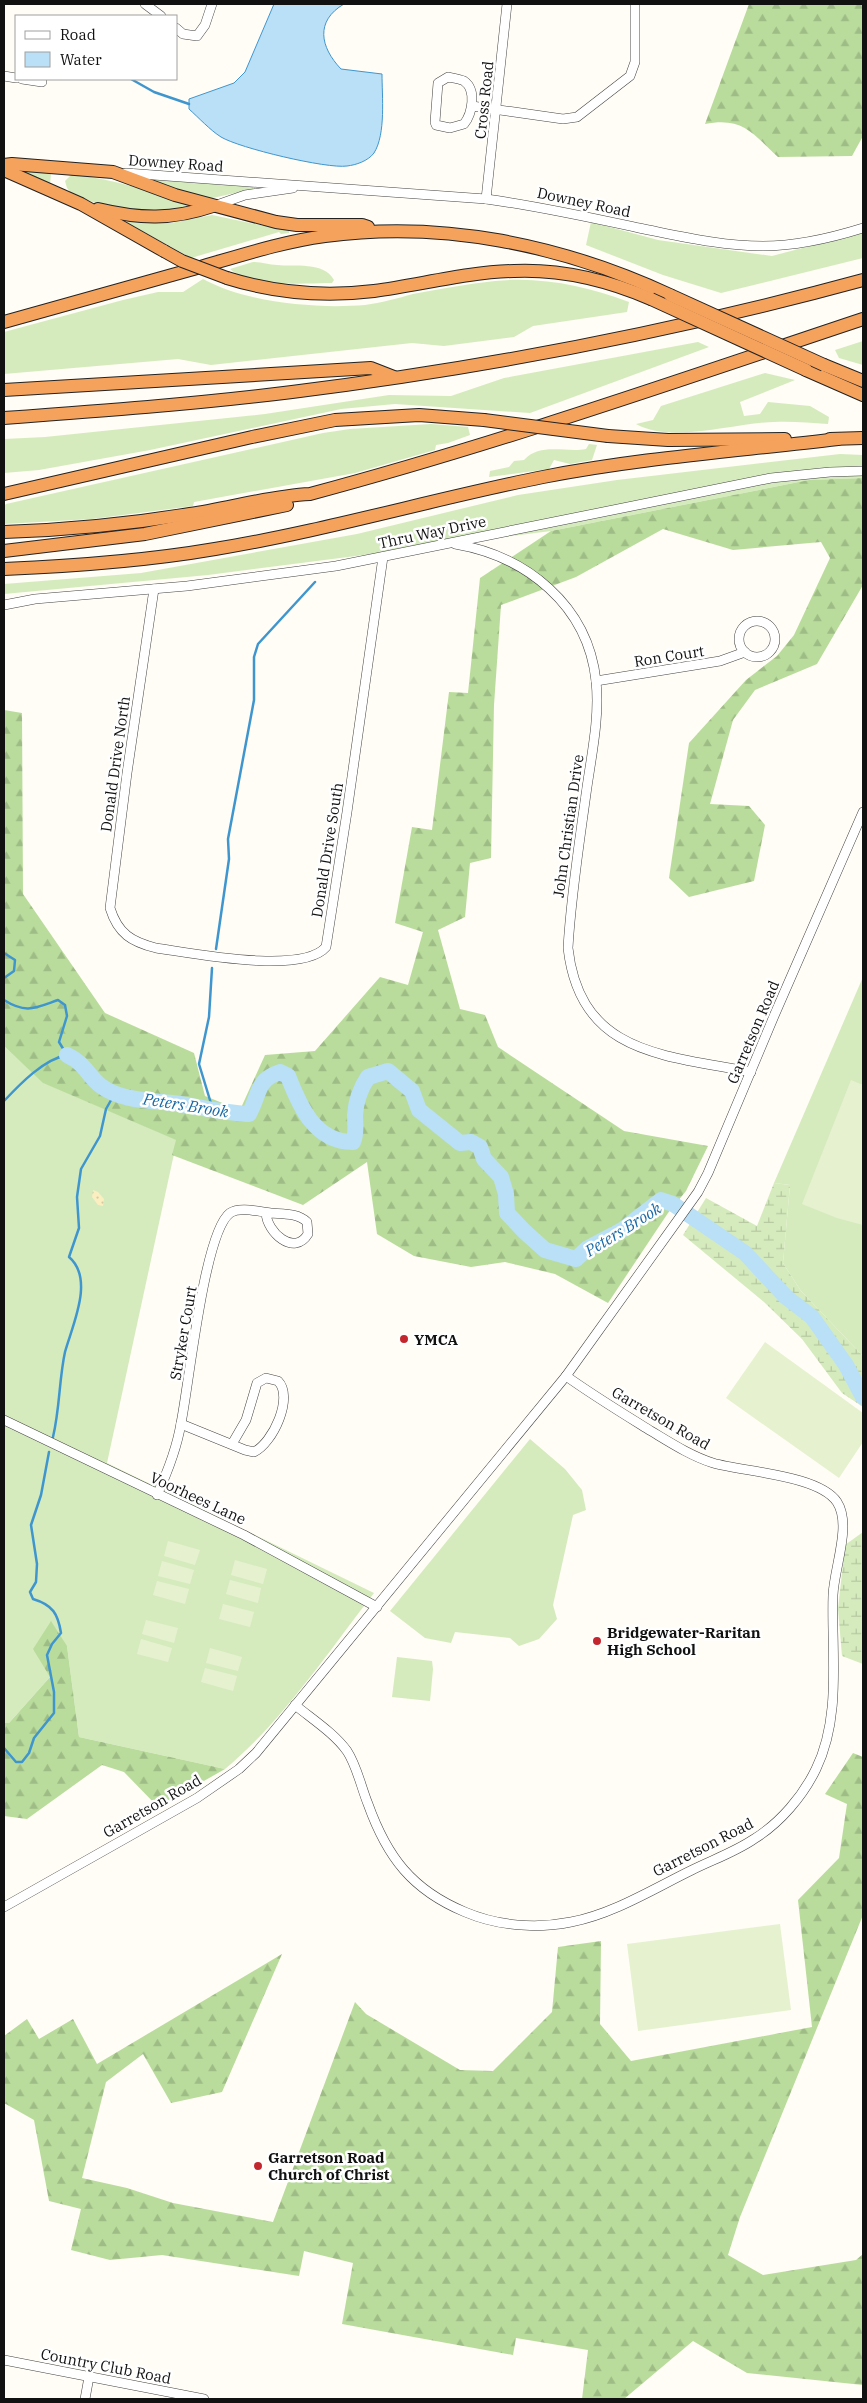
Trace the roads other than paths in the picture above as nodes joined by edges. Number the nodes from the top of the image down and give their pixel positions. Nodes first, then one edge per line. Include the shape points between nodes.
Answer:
1 (145, 4) edge
2 (212, 4) edge
3 (507, 4) edge
4 (635, 4) edge
5 (160, 15) edge
6 (178, 30) edge
7 (29, 80) edge
8 (42, 82) dead end
9 (472, 106) junction
10 (497, 108) junction
11 (4, 165) edge
12 (63, 169) junction
13 (4, 170) edge
14 (113, 172) junction
15 (296, 187) junction
16 (59, 194) junction
17 (486, 200) junction
18 (81, 204) junction
19 (213, 206) junction
20 (863, 228) edge
21 (382, 232) junction
22 (863, 280) edge
23 (863, 319) edge
24 (4, 322) edge
25 (395, 377) junction
26 (863, 381) edge
27 (4, 390) edge
28 (863, 394) edge
29 (4, 418) edge
30 (838, 438) junction
31 (863, 438) edge
32 (863, 471) edge
33 (4, 494) edge
34 (310, 494) junction
35 (4, 532) edge
36 (450, 543) junction
37 (4, 552) edge
38 (383, 557) junction
39 (4, 569) edge
40 (154, 588) junction
41 (4, 606) edge
42 (745, 652) junction
43 (596, 681) junction
44 (863, 812) edge
45 (130, 938) joint
46 (751, 1072) junction
47 (266, 1213) junction
48 (566, 1376) junction
49 (4, 1420) edge
50 (181, 1424) junction
51 (232, 1444) junction
52 (157, 1495) junction
53 (376, 1607) junction
54 (295, 1705) junction
55 (4, 1907) edge
56 (4, 2360) edge
57 (89, 2377) junction
58 (85, 2399) edge
59 (204, 2399) edge

1 - 5 street
2 - 6 street via 205,25 197,36
3 - 10 street, Cross Road
4 - 10 street via 634,62 630,76 585,111 577,117 563,119
7 - 8 street
9 - 9 street via 470,88 462,80 448,77 438,82 436,125 450,128 464,124
9 - 10 street
10 - 17 street, Cross Road
11 - 12 highway
12 - 14 highway
12 - 16 highway via 55,180
13 - 16 highway
14 - 15 street, Downey Road via 280,183
14 - 19 highway
15 - 17 street, Downey Road
15 - 19 street, Downey Road via 245,195
16 - 18 highway
17 - 20 street, Downey Road via 534,206 707,242 743,245 765,246 816,240
18 - 19 highway via 130,216 170,217
18 - 28 highway, bridge via 182,261 245,284 295,293 343,294 494,272 553,272 600,281 651,299
19 - 21 highway via 287,224 362,225
21 - 24 highway via 324,236 273,247
21 - 26 highway, bridge via 450,234 523,244 579,258
22 - 25 highway via 631,336 514,359
23 - 34 highway via 446,457
25 - 27 highway via 371,368
25 - 29 highway via 173,405
30 - 31 highway
30 - 33 highway, bridge via 676,440 411,415 335,420
30 - 39 highway via 576,471 266,540 184,554 73,566
32 - 36 street, Thru Way Drive via 770,478
34 - 35 highway via 134,522
34 - 37 highway via 296,503 194,525
36 - 38 street, Thru Way Drive
36 - 43 street, John Christian Drive via 498,555 528,571 553,591 566,604 584,636
38 - 40 street, Thru Way Drive via 336,566
38 - 45 street, Donald Drive South via 326,947 315,956 288,962 264,961 156,948 136,943
40 - 41 street, Thru Way Drive via 35,599
40 - 45 street, Donald Drive North via 110,908 117,924
42 - 42 street, Ron Court via 756,657 772,650 774,633 767,624 751,622 742,630 740,642
42 - 43 street, Ron Court via 720,661
43 - 46 street, John Christian Drive via 596,714 568,948 575,983 594,1017 634,1047
44 - 46 street, Garretson Road
46 - 48 street, Garretson Road via 698,1192
47 - 47 street, Stryker Court via 268,1226 282,1240 298,1242 308,1234 309,1225 301,1217
47 - 50 street, Stryker Court via 233,1211 219,1230 211,1255
48 - 53 street, Garretson Road
48 - 54 street, Garretson Road via 690,1454 726,1466 809,1483 826,1491 837,1502 842,1527 833,1583 831,1723 816,1769 790,1809 755,1839 593,1916 554,1925 502,1923 464,1912 408,1875 395,1861 379,1834 347,1752
49 - 52 street, Voorhees Lane
50 - 51 street
50 - 52 street, Stryker Court via 171,1463
51 - 51 street via 254,1452 270,1436 284,1402 284,1390 278,1381 266,1378 257,1383 246,1420
52 - 53 street, Voorhees Lane via 244,1535
53 - 54 street, Garretson Road
54 - 55 street, Garretson Road via 256,1753 222,1781
56 - 57 street, Country Club Road
57 - 58 street
57 - 59 street, Country Club Road

